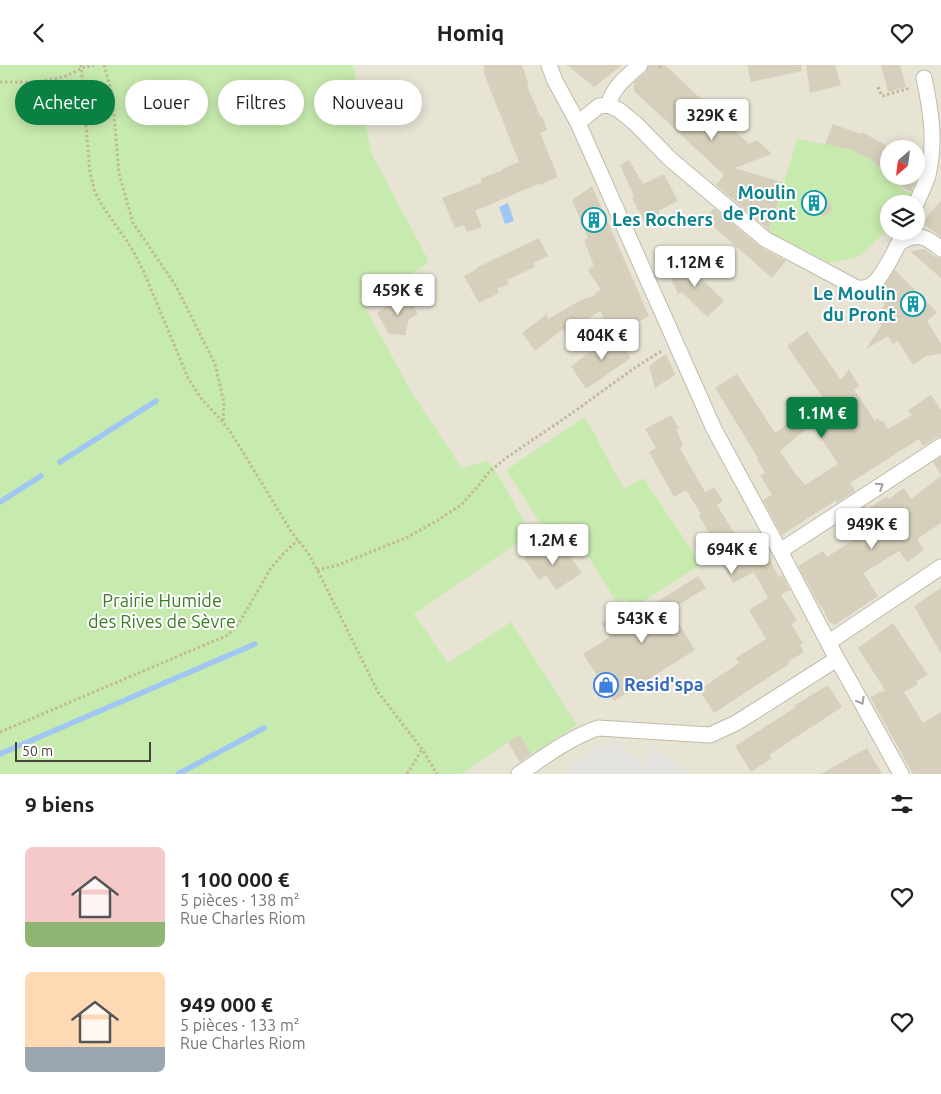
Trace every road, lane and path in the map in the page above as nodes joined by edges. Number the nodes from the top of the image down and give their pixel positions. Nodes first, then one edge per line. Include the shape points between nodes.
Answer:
1 (94, 65) edge
2 (104, 65) edge
3 (548, 65) edge
4 (640, 65) edge
5 (663, 65) edge
6 (82, 67) edge
7 (659, 68) dead end
8 (925, 81) joint
9 (0, 82) edge
10 (878, 87) dead end
11 (608, 105) junction
12 (578, 123) junction
13 (920, 195) edge
14 (925, 239) edge
15 (899, 240) edge
16 (941, 249) edge
17 (676, 344) junction
18 (223, 422) junction
19 (941, 446) edge
20 (298, 541) junction
21 (780, 551) junction
22 (941, 567) edge
23 (317, 571) junction
24 (829, 642) junction
25 (837, 659) junction
26 (0, 732) edge
27 (422, 749) junction
28 (407, 774) edge
29 (437, 774) edge
30 (519, 774) edge
31 (901, 774) edge

1 - 6 path
2 - 18 path via 112,93 118,173 133,223 176,286 215,364 224,403
3 - 12 street
4 - 11 street via 617,86
5 - 7 path
6 - 9 path via 64,77 36,82
6 - 18 path via 90,173 95,192 143,270 188,378
8 - 10 path via 882,95
8 - 13 street via 932,116 933,144 928,174
11 - 12 street via 599,106
11 - 15 street via 636,124 670,159 765,239 857,288 874,283
12 - 17 street
14 - 16 street
17 - 21 street via 714,429
17 - 23 path via 654,355 506,457 461,505 438,521 408,537
18 - 20 path
21 -> 19 street
20 - 23 path
20 - 26 path via 271,568 239,623 228,635
21 - 24 street
22 - 24 street
23 - 27 path via 378,692
24 - 25 street
25 - 30 street via 736,723 710,735 598,728 572,739
25 -> 31 street
27 - 28 path
27 - 29 path

